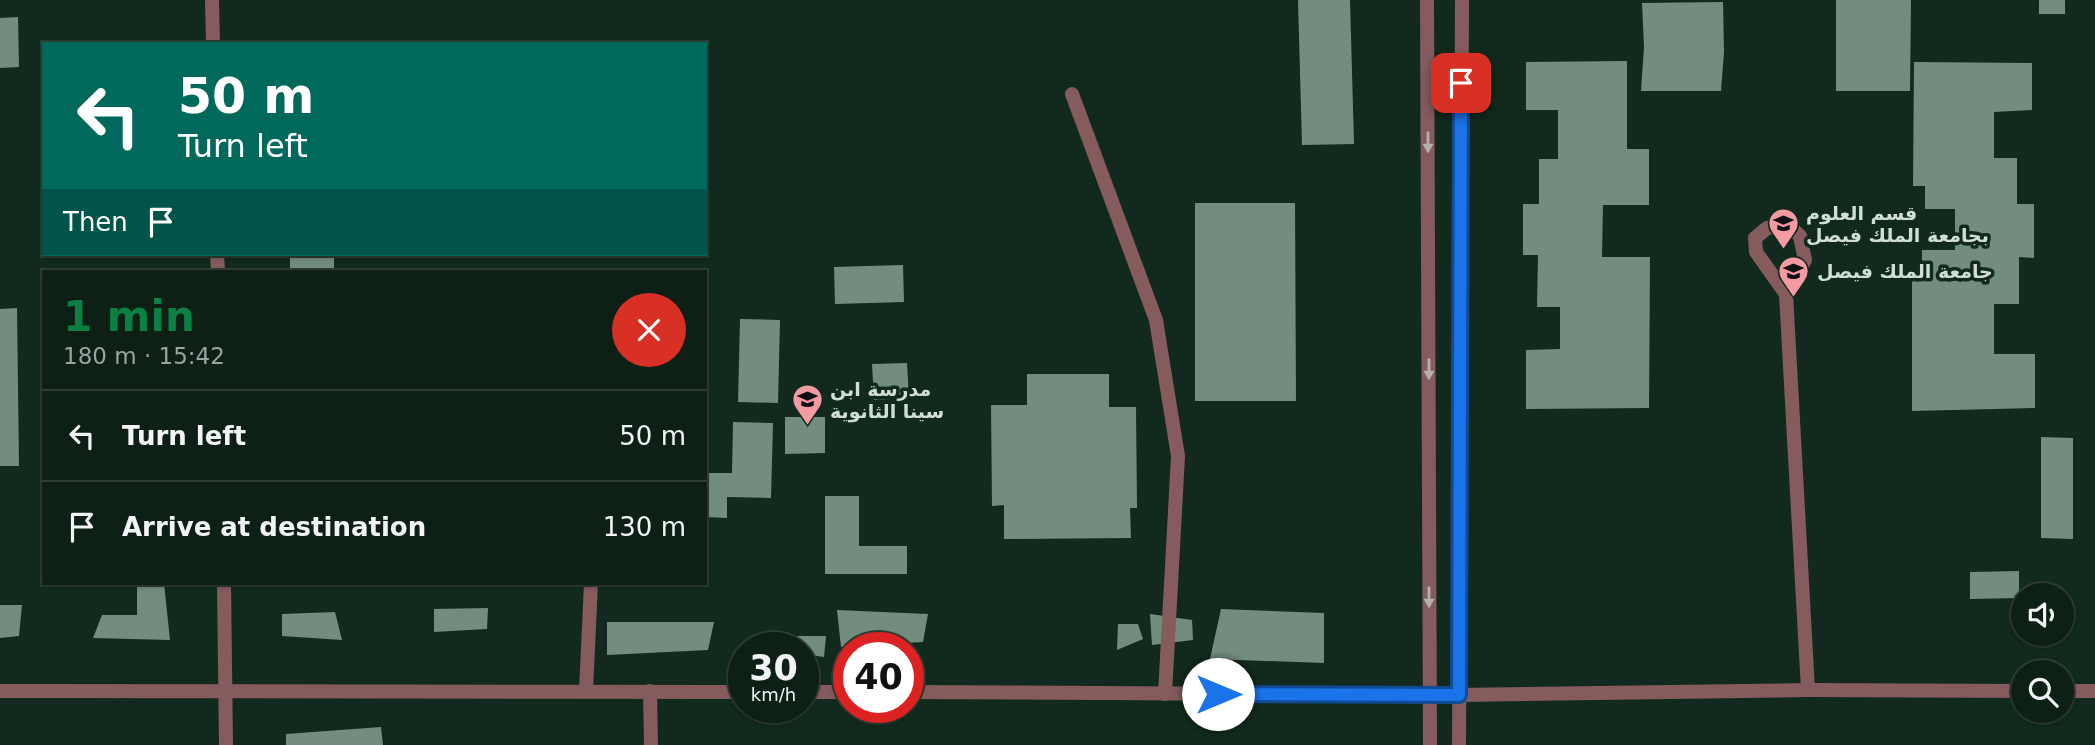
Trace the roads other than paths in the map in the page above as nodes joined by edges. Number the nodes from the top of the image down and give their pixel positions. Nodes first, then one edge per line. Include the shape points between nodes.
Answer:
1 (212, 0) edge
2 (1427, 0) edge
3 (1462, 0) edge
4 (213, 42) edge
5 (1072, 94) dead end
6 (1786, 294) junction
7 (224, 585) edge
8 (590, 585) edge
9 (1808, 690) junction
10 (0, 691) edge
11 (586, 691) junction
12 (650, 691) junction
13 (2011, 691) edge
14 (2074, 691) edge
15 (2095, 691) edge
16 (226, 692) junction
17 (728, 692) edge
18 (924, 692) edge
19 (1165, 694) junction
20 (1430, 695) junction
21 (1459, 695) junction
22 (226, 745) edge
23 (651, 745) edge
24 (1430, 745) edge
25 (1459, 745) edge

1 - 4 street
2 -> 20 street
3 - 21 street
5 - 19 street via 1156,320 1178,456
6 - 6 street via 1805,260 1800,236 1788,225 1767,228 1755,238 1756,252
6 - 9 street
7 - 16 street
8 - 11 street
9 - 13 street
9 - 21 street
10 - 16 street
11 - 12 street
11 - 16 street
12 - 17 street
12 - 23 street
14 - 15 street
16 - 22 street
18 - 19 street
19 - 20 street
20 - 21 street
20 - 24 street
21 - 25 street

